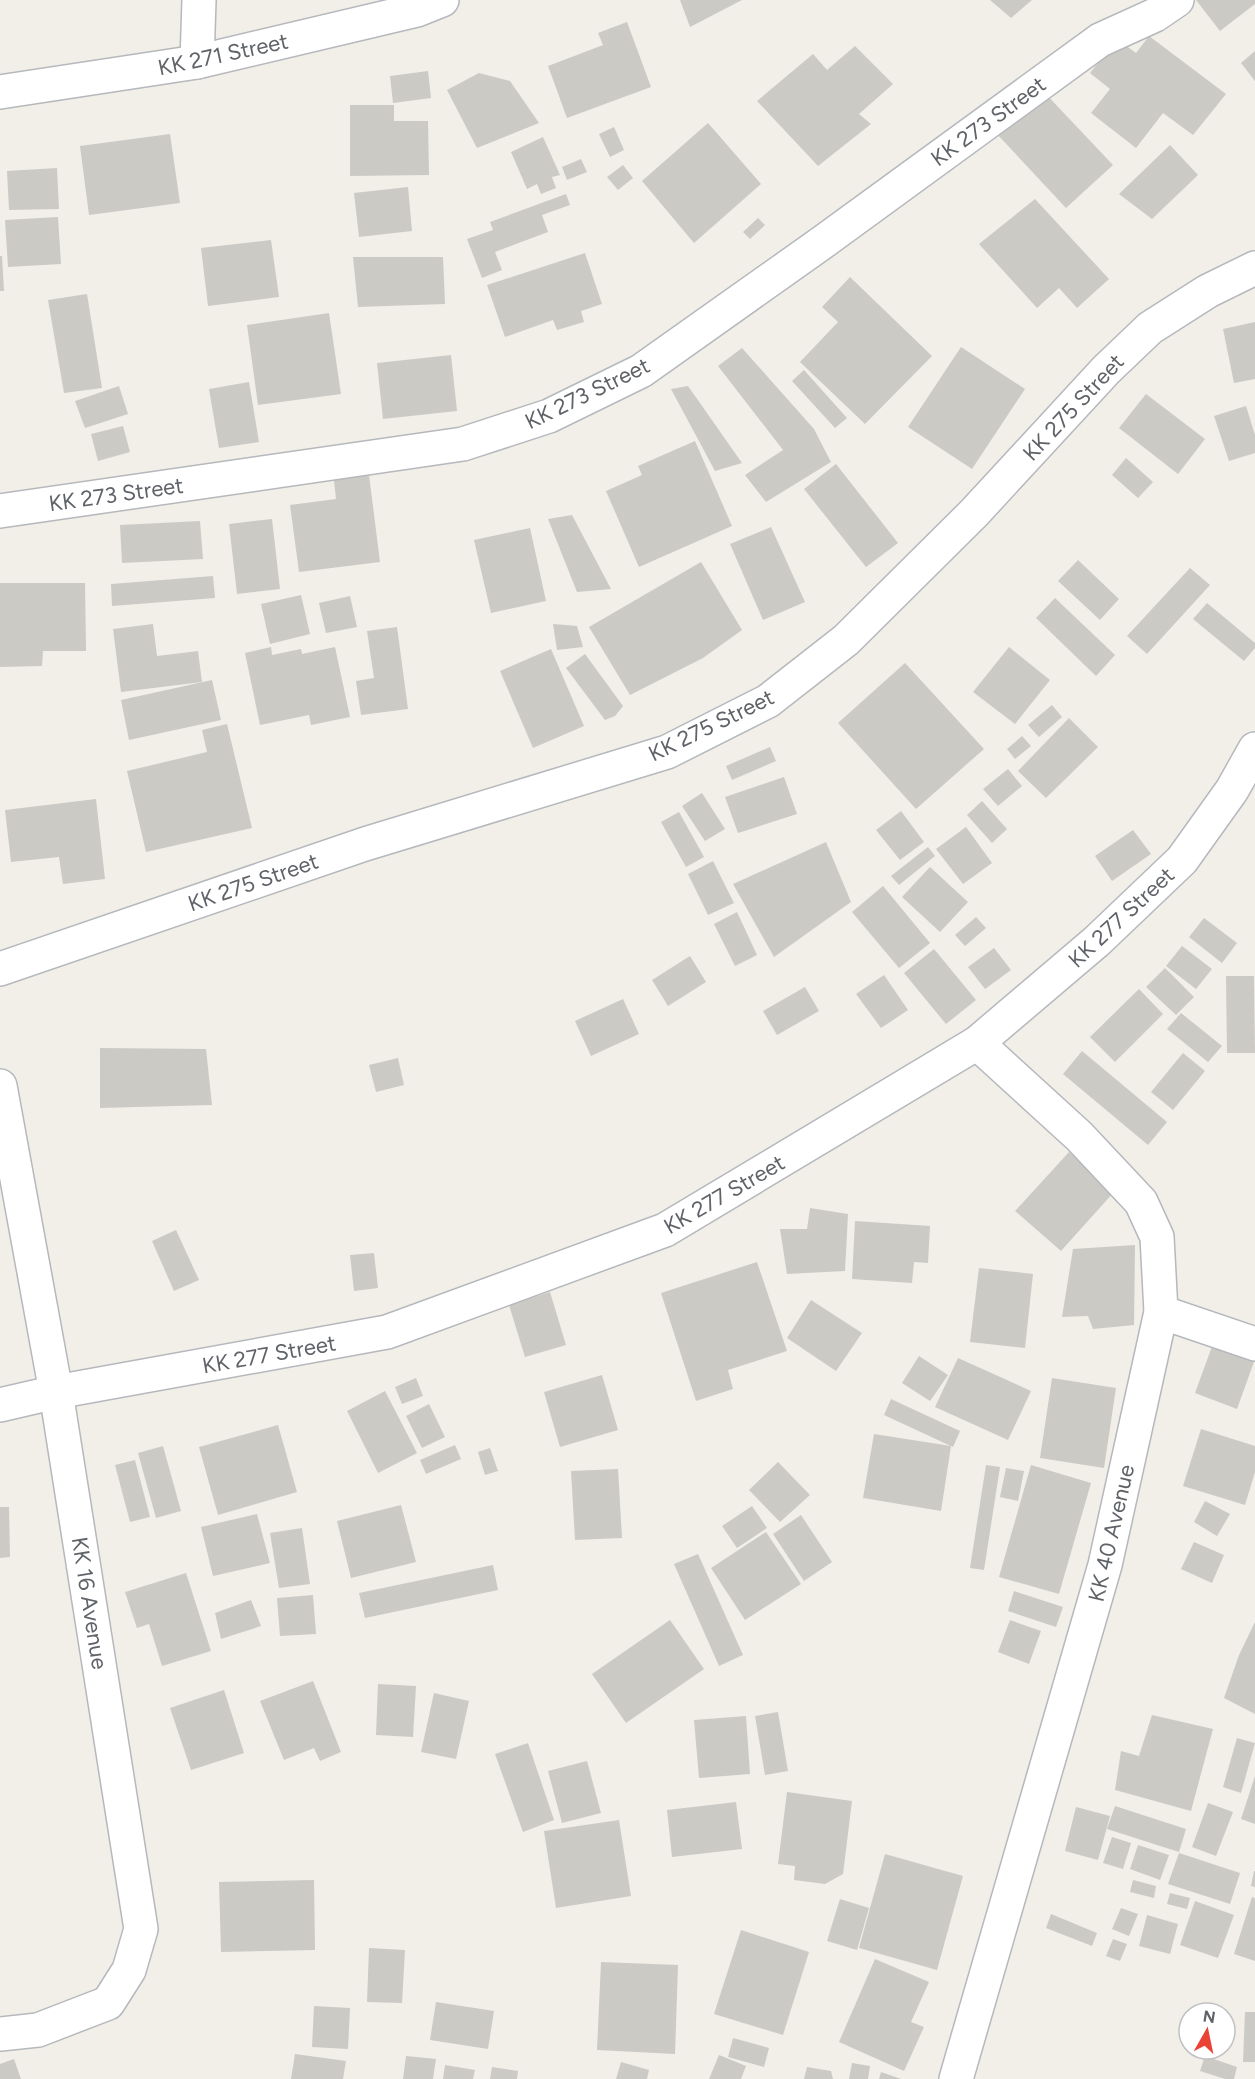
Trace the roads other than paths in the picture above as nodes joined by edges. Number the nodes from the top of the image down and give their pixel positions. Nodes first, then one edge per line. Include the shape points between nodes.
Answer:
1 (199, 0) edge
2 (442, 0) edge
3 (1177, 0) edge
4 (197, 62) junction
5 (0, 92) edge
6 (1255, 268) edge
7 (0, 511) edge
8 (1255, 749) edge
9 (0, 969) edge
10 (977, 1043) junction
11 (0, 1086) edge
12 (1161, 1312) junction
13 (1255, 1344) edge
14 (56, 1392) junction
15 (0, 1405) edge
16 (0, 2034) edge
17 (956, 2079) edge

1 - 4 street
2 - 4 street, KK 271 Street via 417,10
3 - 7 street, KK 273 Street via 1155,15 1100,40 641,371 549,416 463,444
4 - 5 street, KK 271 Street
6 - 9 street, KK 275 Street via 1208,291 1150,328 974,513 846,640 768,700 667,752 365,844
8 - 10 street, KK 277 Street via 1232,790 1182,860 1097,941
10 - 12 street, KK 40 Avenue via 1079,1136 1141,1202 1157,1237
10 - 14 street, KK 277 Street via 664,1230 387,1332
11 - 14 street, KK 16 Avenue
12 - 13 street
12 - 17 street, KK 40 Avenue via 1106,1565
14 - 15 street, KK 277 Street
14 - 16 street, KK 16 Avenue via 141,1929 129,1970 108,2003 38,2030

